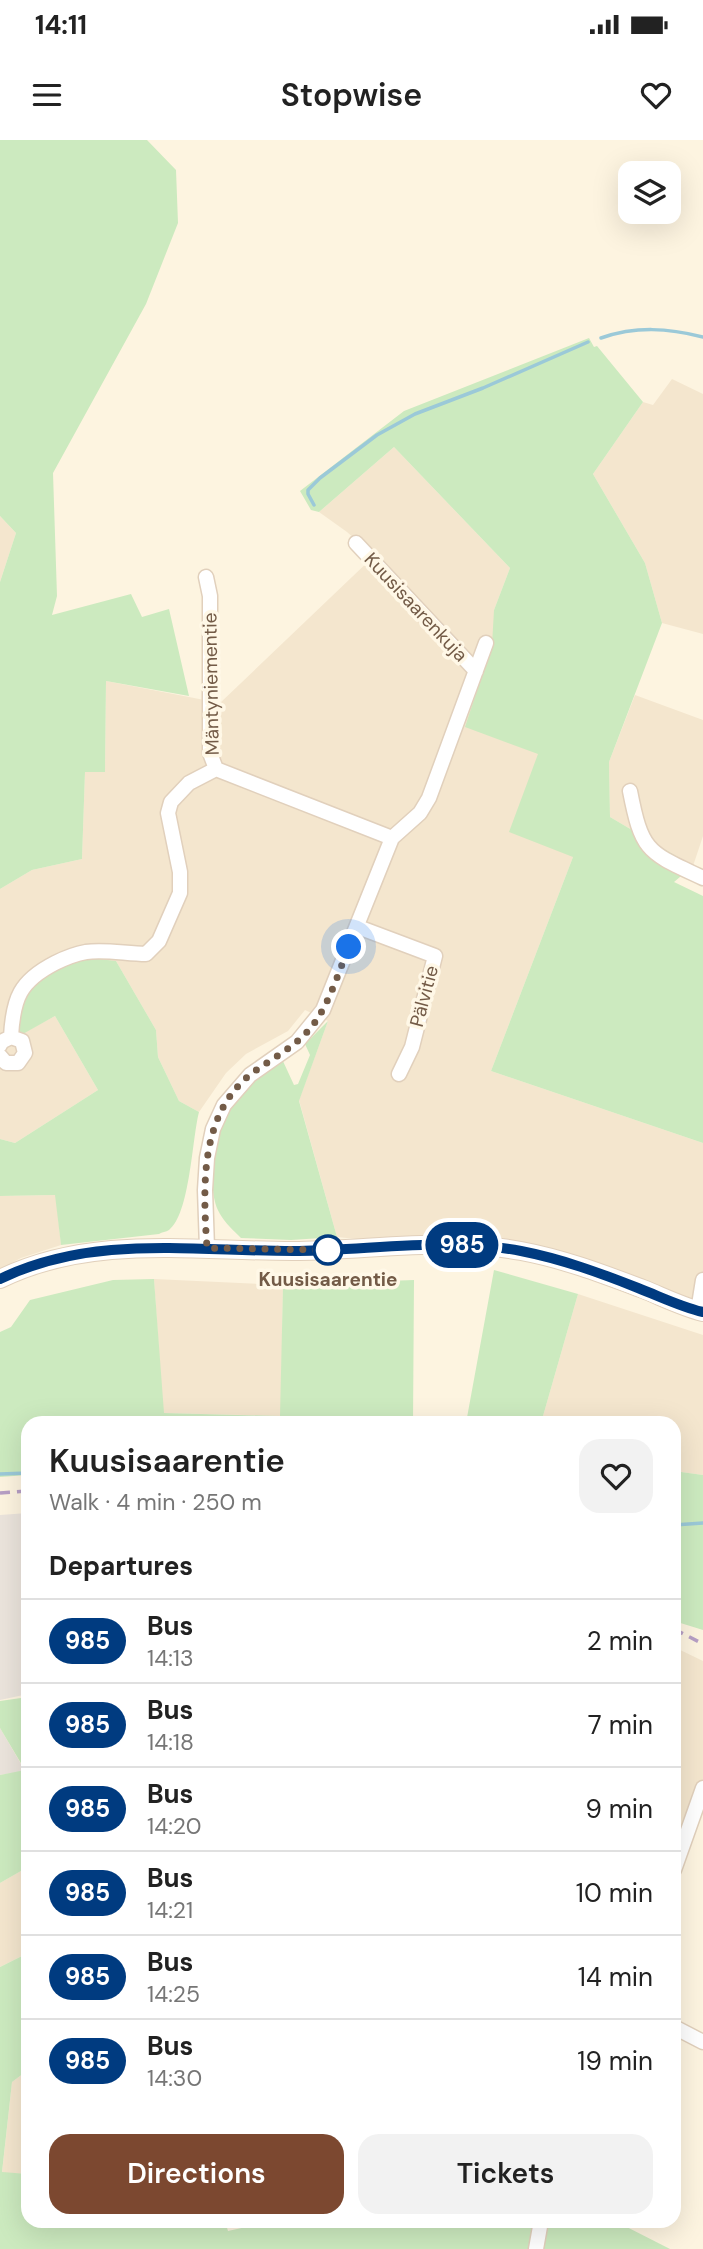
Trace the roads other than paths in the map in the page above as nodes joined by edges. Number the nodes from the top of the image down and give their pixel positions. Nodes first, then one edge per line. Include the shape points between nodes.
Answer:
1 (356, 543) dead end
2 (206, 577) dead end
3 (486, 643) dead end
4 (475, 671) junction
5 (216, 769) junction
6 (630, 791) dead end
7 (392, 838) junction
8 (703, 878) edge
9 (358, 927) junction
10 (6, 1041) edge
11 (0, 1056) edge
12 (399, 1074) dead end
13 (207, 1248) junction
14 (0, 1279) edge
15 (703, 1280) edge
16 (700, 1311) edge
17 (703, 1788) edge
18 (681, 1837) edge
19 (681, 2030) edge
20 (703, 2042) edge
21 (540, 2228) edge
22 (536, 2249) edge

1 - 4 street, Kuusisaarenkuja
2 - 5 street, Mäntyniementie via 210,596 210,753
3 - 4 street
4 - 7 street via 429,798
5 - 7 street, Mäntyniementie
5 - 10 street via 190,783 171,802 168,813 180,893 159,941 146,954 89,951 37,972 23,985
6 - 8 street via 636,822 650,849
7 - 9 street
9 - 12 street, Pälvitie via 435,956 412,1047
9 - 13 street via 312,1026 250,1075 224,1105 213,1129 205,1190
10 - 11 street via 22,1041 25,1053 18,1063 6,1063
13 - 14 street via 96,1251 51,1259
13 - 16 street via 295,1251 484,1245 562,1260
15 - 16 street
17 - 18 street
19 - 20 street
21 - 22 street

